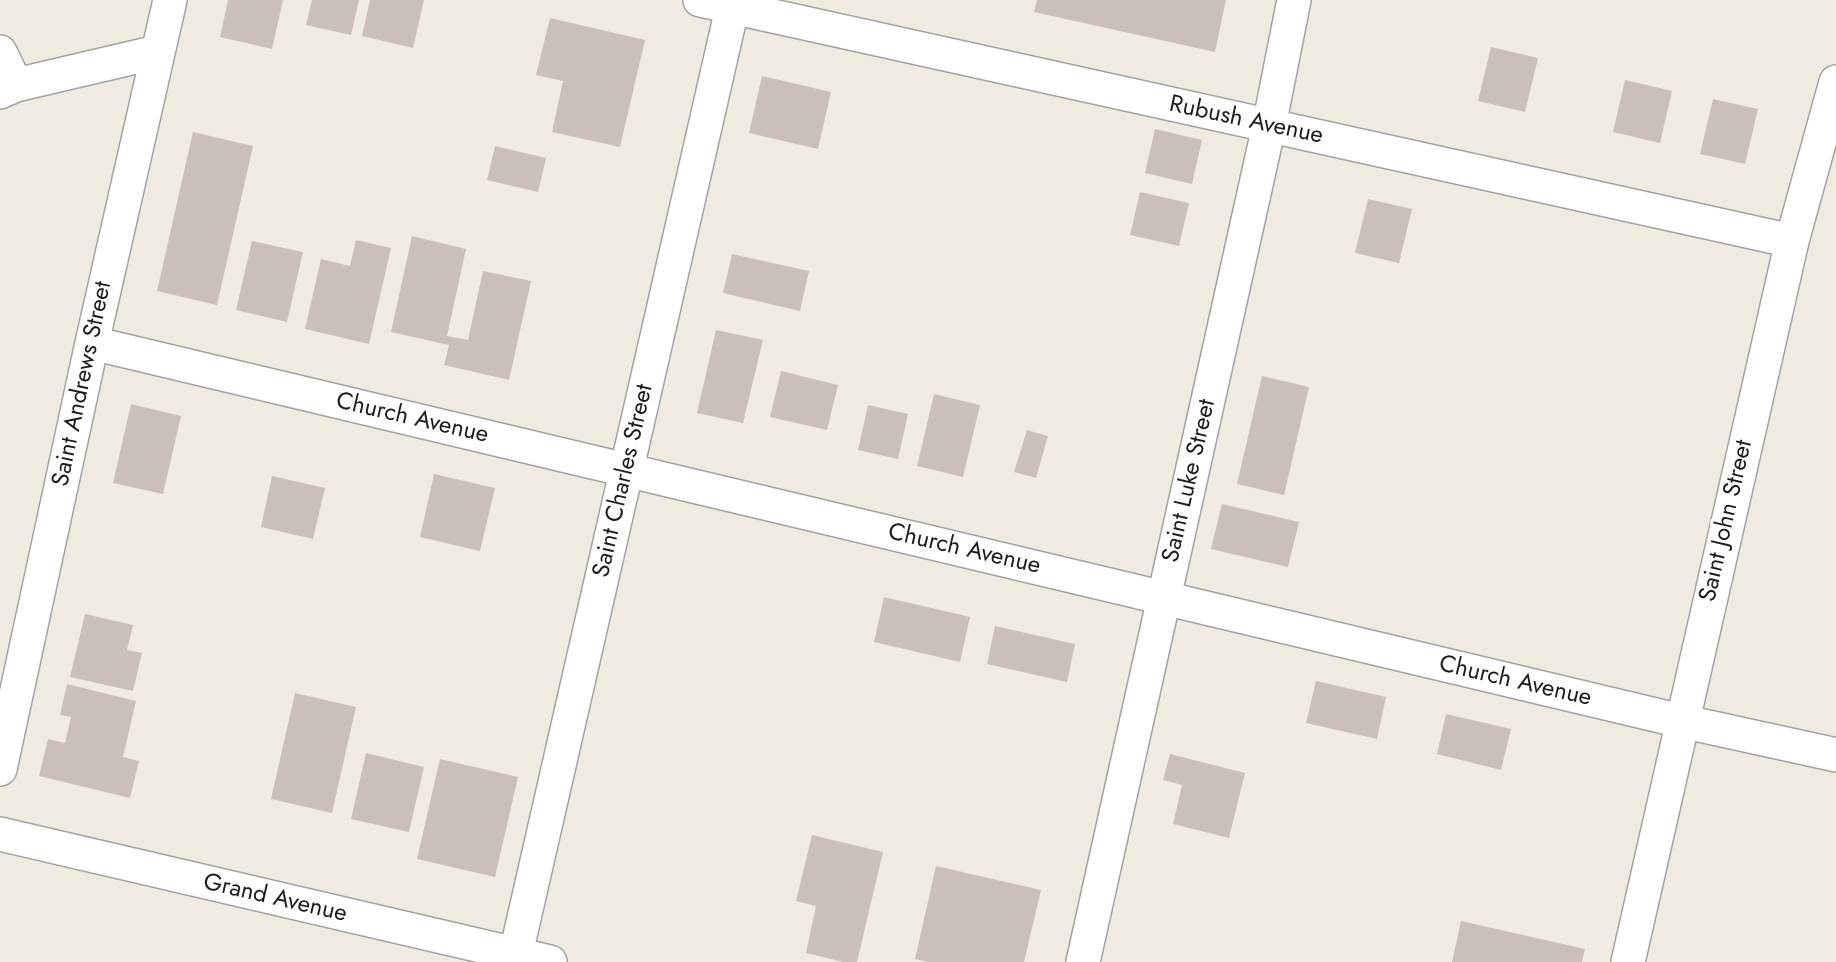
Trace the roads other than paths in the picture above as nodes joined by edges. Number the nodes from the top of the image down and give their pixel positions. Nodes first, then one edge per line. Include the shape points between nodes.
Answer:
1 (170, 0) edge
2 (700, 0) edge
3 (1294, 0) edge
4 (733, 4) edge
5 (0, 52) edge
6 (158, 52) junction
7 (1836, 82) edge
8 (8, 88) edge
9 (1269, 126) junction
10 (1792, 241) junction
11 (92, 344) junction
12 (627, 470) junction
13 (1164, 598) junction
14 (1681, 721) junction
15 (1836, 755) edge
16 (0, 769) edge
17 (0, 834) edge
18 (515, 958) edge
19 (550, 962) edge
20 (1083, 962) edge
21 (1628, 962) edge

1 - 6 street, Saint Andrews Street
2 - 4 street, Rubush Avenue
3 - 9 street, Saint Luke Street
4 - 9 street, Rubush Avenue
4 - 12 street, Saint Charles Street
5 - 8 street
6 - 8 street
6 - 11 street, Saint Andrews Street
7 - 10 street, Saint John Street
9 - 10 street, Rubush Avenue
9 - 13 street, Saint Luke Street
10 - 14 street, Saint John Street
11 - 12 street, Church Avenue
11 - 16 street, Saint Andrews Street
12 - 13 street, Church Avenue
12 - 18 street, Saint Charles Street
13 - 14 street, Church Avenue
13 - 20 street, Saint Luke Street
14 - 15 street, Church Avenue
14 - 21 street, Saint John Street
17 - 18 street, Grand Avenue
18 - 19 street, Grand Avenue

